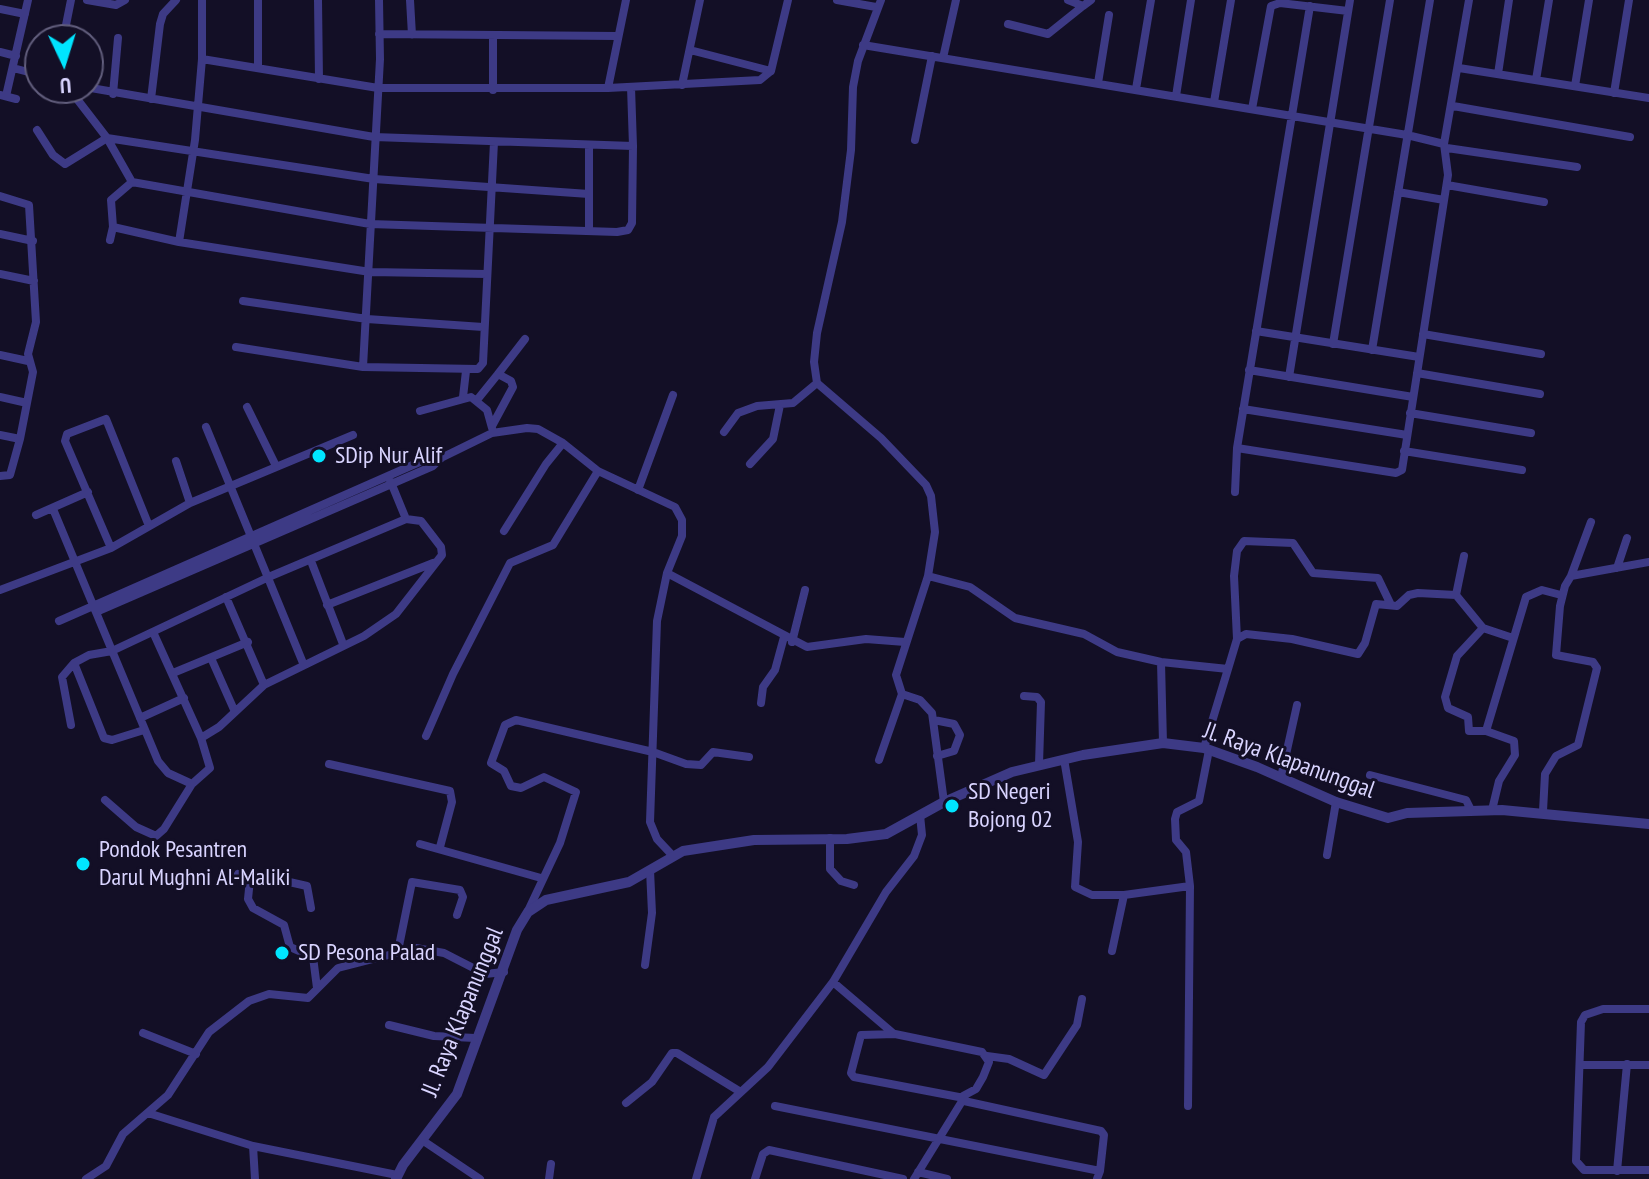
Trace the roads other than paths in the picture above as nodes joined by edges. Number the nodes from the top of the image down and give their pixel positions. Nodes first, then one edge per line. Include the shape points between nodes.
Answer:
1 (28, 0) edge
2 (71, 0) edge
3 (87, 0) edge
4 (125, 0) edge
5 (176, 0) edge
6 (202, 0) edge
7 (258, 0) edge
8 (318, 0) edge
9 (379, 0) edge
10 (410, 0) edge
11 (626, 0) edge
12 (700, 0) edge
13 (788, 0) edge
14 (837, 0) edge
15 (956, 0) edge
16 (1068, 0) edge
17 (1151, 0) edge
18 (1191, 0) edge
19 (1231, 0) edge
20 (1350, 0) edge
21 (1390, 0) edge
22 (1430, 0) edge
23 (1469, 0) edge
24 (1509, 0) edge
25 (1549, 0) edge
26 (1589, 0) edge
27 (1629, 0) edge
28 (878, 3) edge
29 (1087, 3) edge
30 (1310, 6) junction
31 (0, 9) edge
32 (1348, 11) junction
33 (25, 14) junction
34 (1109, 15) dead end
35 (66, 24) edge
36 (1008, 24) dead end
37 (379, 34) junction
38 (412, 35) junction
39 (493, 35) junction
40 (617, 36) junction
41 (118, 38) dead end
42 (863, 45) junction
43 (690, 50) junction
44 (0, 52) edge
45 (16, 56) junction
46 (932, 56) junction
47 (943, 58) junction
48 (202, 59) junction
49 (13, 68) junction
50 (258, 68) junction
51 (1459, 68) junction
52 (24, 71) edge
53 (771, 71) junction
54 (1498, 74) junction
55 (319, 79) junction
56 (1536, 80) junction
57 (1098, 83) junction
58 (682, 85) junction
59 (1575, 86) junction
60 (631, 87) junction
61 (378, 88) junction
62 (608, 88) junction
63 (1136, 89) junction
64 (493, 90) junction
65 (1614, 93) junction
66 (113, 94) junction
67 (3, 96) edge
68 (1176, 96) junction
69 (1649, 98) edge
70 (16, 99) dead end
71 (151, 99) junction
72 (1214, 102) junction
73 (197, 106) junction
74 (1453, 106) junction
75 (1252, 109) junction
76 (1292, 115) junction
77 (1330, 122) junction
78 (1369, 128) junction
79 (37, 130) dead end
80 (1407, 135) junction
81 (374, 137) junction
82 (1630, 137) dead end
83 (107, 138) junction
84 (915, 140) dead end
85 (494, 142) junction
86 (633, 146) junction
87 (1446, 146) junction
88 (589, 147) junction
89 (194, 150) junction
90 (1577, 167) dead end
91 (374, 179) junction
92 (132, 182) junction
93 (1447, 185) junction
94 (493, 189) junction
95 (1398, 192) junction
96 (187, 193) junction
97 (589, 194) junction
98 (0, 196) edge
99 (1444, 200) junction
100 (1544, 202) dead end
101 (370, 224) junction
102 (113, 227) junction
103 (490, 228) junction
104 (589, 231) junction
105 (0, 234) edge
106 (110, 240) dead end
107 (33, 241) junction
108 (179, 242) junction
109 (370, 272) junction
110 (0, 274) edge
111 (487, 274) junction
112 (34, 281) junction
113 (243, 301) dead end
114 (367, 319) junction
115 (483, 327) junction
116 (1256, 331) junction
117 (1423, 334) junction
118 (1295, 338) junction
119 (525, 339) dead end
120 (1333, 344) junction
121 (236, 347) dead end
122 (1372, 350) junction
123 (1541, 354) dead end
124 (0, 355) edge
125 (1419, 357) junction
126 (28, 361) junction
127 (363, 367) junction
128 (1249, 370) junction
129 (466, 371) junction
130 (1417, 373) junction
131 (498, 374) junction
132 (1289, 377) junction
133 (817, 383) junction
134 (1540, 394) dead end
135 (673, 395) dead end
136 (0, 397) edge
137 (463, 397) junction
138 (1413, 397) junction
139 (477, 400) junction
140 (27, 403) junction
141 (780, 405) junction
142 (247, 407) dead end
143 (1243, 409) junction
144 (420, 411) dead end
145 (1410, 413) junction
146 (206, 427) dead end
147 (492, 430) junction
148 (724, 432) dead end
149 (1531, 433) dead end
150 (0, 435) edge
151 (353, 435) dead end
152 (1407, 435) junction
153 (20, 439) junction
154 (563, 443) junction
155 (1237, 448) junction
156 (1404, 451) junction
157 (176, 461) dead end
158 (750, 464) dead end
159 (276, 466) junction
160 (1522, 470) dead end
161 (598, 471) junction
162 (0, 476) edge
163 (390, 480) junction
164 (231, 485) junction
165 (638, 490) junction
166 (88, 492) junction
167 (1235, 492) dead end
168 (190, 503) junction
169 (53, 509) junction
170 (36, 515) dead end
171 (406, 519) junction
172 (1591, 522) dead end
173 (149, 526) junction
174 (504, 531) dead end
175 (1627, 538) dead end
176 (253, 541) junction
177 (111, 548) junction
178 (1464, 556) dead end
179 (76, 560) junction
180 (311, 561) junction
181 (437, 561) junction
182 (1649, 562) edge
183 (1617, 568) junction
184 (667, 573) junction
185 (271, 576) junction
186 (928, 576) junction
187 (1571, 576) junction
188 (0, 590) edge
189 (805, 590) dead end
190 (1456, 595) junction
191 (1561, 595) junction
192 (226, 597) junction
193 (327, 605) junction
194 (1391, 605) junction
195 (95, 608) junction
196 (59, 621) dead end
197 (1483, 628) junction
198 (153, 632) junction
199 (1513, 638) junction
200 (788, 639) junction
201 (1237, 639) junction
202 (248, 642) junction
203 (905, 642) junction
204 (343, 644) junction
205 (112, 651) junction
206 (211, 658) junction
207 (1161, 662) junction
208 (74, 663) junction
209 (303, 663) junction
210 (1228, 669) junction
211 (173, 673) junction
212 (264, 685) junction
213 (902, 694) junction
214 (1024, 696) dead end
215 (184, 698) junction
216 (761, 703) dead end
217 (1297, 705) dead end
218 (235, 712) junction
219 (140, 718) junction
220 (934, 720) junction
221 (71, 725) dead end
222 (144, 730) junction
223 (1486, 731) junction
224 (426, 736) dead end
225 (201, 738) junction
226 (1163, 743) junction
227 (1206, 749) junction
228 (653, 752) junction
229 (937, 756) junction
230 (749, 757) dead end
231 (1064, 759) junction
232 (879, 760) dead end
233 (329, 764) dead end
234 (1039, 764) junction
235 (1370, 775) dead end
236 (1281, 777) junction
237 (192, 784) junction
238 (105, 800) dead end
239 (944, 802) junction
240 (1336, 802) junction
241 (1492, 810) junction
242 (1465, 811) junction
243 (1543, 811) junction
244 (920, 815) junction
245 (1649, 824) edge
246 (830, 838) junction
247 (420, 844) dead end
248 (440, 847) junction
249 (672, 855) junction
250 (1327, 855) dead end
251 (650, 870) junction
252 (238, 874) dead end
253 (541, 878) junction
254 (250, 879) junction
255 (854, 885) dead end
256 (1190, 886) junction
257 (1124, 895) junction
258 (311, 908) dead end
259 (528, 912) junction
260 (457, 915) dead end
261 (398, 951) junction
262 (1112, 951) dead end
263 (645, 965) dead end
264 (504, 972) junction
265 (833, 982) junction
266 (317, 988) junction
267 (1082, 999) dead end
268 (1649, 1009) edge
269 (389, 1025) dead end
270 (143, 1033) dead end
271 (895, 1034) junction
272 (475, 1038) junction
273 (196, 1054) junction
274 (987, 1056) junction
275 (1627, 1064) junction
276 (1580, 1065) junction
277 (1649, 1065) edge
278 (739, 1091) junction
279 (963, 1098) junction
280 (626, 1103) dead end
281 (775, 1106) dead end
282 (1188, 1106) dead end
283 (148, 1113) junction
284 (938, 1138) junction
285 (422, 1140) junction
286 (253, 1146) junction
287 (551, 1164) dead end
288 (1649, 1170) edge
289 (1617, 1171) junction
290 (1098, 1175) edge
291 (916, 1176) edge
292 (396, 1177) edge
293 (86, 1179) edge
294 (255, 1179) edge
295 (480, 1179) edge
296 (549, 1179) edge
297 (696, 1179) edge
298 (755, 1179) edge
299 (903, 1179) edge
300 (947, 1179) edge

1 - 33 street
2 - 35 street
3 - 4 street via 116,5
5 - 71 street via 160,24
6 - 48 street
7 - 50 street
8 - 55 street
9 - 37 street
10 - 38 street
11 - 40 street
12 - 43 street
13 - 53 street
14 - 28 street
15 - 47 street
16 - 29 street
17 - 63 street
18 - 68 street
19 - 72 street
20 - 32 street
21 - 78 street
22 - 80 street
23 - 51 street
24 - 54 street
25 - 56 street
26 - 59 street
27 - 65 street
28 - 42 street
29 - 36 street via 1048,34
30 - 32 street
30 - 75 street via 1271,6
30 - 76 street
31 - 33 street
32 - 77 street
33 - 45 street
34 - 57 street
37 - 38 street
37 - 61 street
38 - 39 street
39 - 40 street
39 - 64 street
40 - 62 street
41 - 66 street
42 - 46 street
42 - 133 street via 853,87 842,222 814,347
43 - 53 street
43 - 58 street
44 - 45 street
45 - 49 street
46 - 47 street
46 - 84 street
47 - 57 street
48 - 50 street
48 - 73 street
49 - 52 street
49 - 67 street
50 - 55 street
51 - 54 street
51 - 74 street
53 - 58 street via 765,79
54 - 56 street
55 - 61 street
56 - 59 street
57 - 63 street
58 - 60 street
59 - 65 street
60 - 62 street
60 - 86 street
61 - 64 street
61 - 81 street
62 - 64 street
63 - 68 street
65 - 69 street
66 - 71 street
66 - 83 street via 91,88 78,95
67 - 70 street
68 - 72 street
71 - 73 street
72 - 75 street
73 - 81 street
73 - 89 street
74 - 82 street
74 - 87 street
75 - 76 street
76 - 77 street
76 - 116 street
77 - 78 street
77 - 118 street
78 - 80 street
78 - 120 street
79 - 83 street via 65,164
80 - 87 street
80 - 95 street
81 - 85 street
81 - 91 street
83 - 89 street
83 - 92 street
85 - 88 street
85 - 94 street
86 - 88 street
86 - 104 street via 632,223 628,230
87 - 90 street
87 - 93 street
88 - 97 street
89 - 91 street
89 - 96 street
91 - 94 street
91 - 101 street
92 - 96 street
92 - 102 street via 111,200
93 - 99 street
93 - 100 street
94 - 97 street
94 - 103 street
95 - 99 street
95 - 122 street
96 - 101 street
96 - 108 street
97 - 104 street
98 - 107 street via 29,205
99 - 117 street
101 - 103 street
101 - 109 street
102 - 106 street
102 - 108 street
103 - 104 street
103 - 111 street
105 - 107 street
107 - 112 street
108 - 109 street
109 - 111 street
109 - 114 street
110 - 112 street
111 - 115 street
112 - 126 street via 36,322
113 - 114 street
114 - 115 street
114 - 127 street
115 - 129 street via 483,363
116 - 118 street
116 - 128 street
117 - 123 street
117 - 125 street
118 - 120 street
118 - 132 street
119 - 131 street
120 - 122 street
121 - 127 street
122 - 125 street
124 - 126 street
125 - 130 street
126 - 140 street via 33,372
127 - 129 street
128 - 132 street
128 - 143 street
129 - 137 street
130 - 134 street
130 - 138 street
131 - 139 street
131 - 147 street via 513,387
132 - 138 street
133 - 141 street via 801,399
133 - 186 street via 926,485 935,513
135 - 165 street
136 - 140 street
137 - 139 street
137 - 144 street
138 - 145 street
139 - 147 street via 487,410
140 - 153 street
141 - 148 street via 746,409
141 - 158 street via 777,432
142 - 159 street
143 - 152 street
143 - 155 street
145 - 149 street
145 - 152 street
146 - 164 street
147 - 154 street via 538,429
147 - 163 street via 433,466
150 - 153 street
151 - 159 street
152 - 156 street
153 - 162 street via 10,475
154 - 161 street
154 - 174 street
155 - 156 street via 1396,473 1402,470
155 - 167 street
156 - 160 street
157 - 168 street
159 - 164 street
161 - 165 street
161 - 224 street via 553,545 510,563
163 - 171 street
163 - 176 street
164 - 168 street
164 - 176 street
165 - 184 street via 680,513 682,536
166 - 169 street
166 - 173 street via 65,439 104,419
166 - 177 street
168 - 173 street
169 - 170 street
169 - 179 street
171 - 180 street
171 - 181 street via 421,521 441,547
172 - 187 street
173 - 177 street
175 - 183 street
176 - 185 street
176 - 195 street
177 - 179 street
178 - 190 street
179 - 188 street
179 - 195 street
180 - 185 street
180 - 193 street
181 - 193 street
181 - 204 street via 386,624
182 - 183 street
183 - 187 street
184 - 200 street
184 - 228 street via 657,621
185 - 192 street
185 - 209 street
186 - 203 street
186 - 207 street via 970,587 1021,620 1084,634 1117,652
187 - 191 street
189 - 200 street
190 - 194 street via 1418,593
190 - 197 street
191 - 199 street via 1542,590 1526,597
191 - 243 street via 1556,655 1593,662 1597,668 1578,745 1563,751 1545,774
192 - 198 street
192 - 202 street
193 - 204 street
194 - 201 street via 1375,606 1358,654 1260,634
194 - 201 street via 1378,578 1313,573 1293,543 1244,541 1234,576
195 - 196 street
195 - 205 street
197 - 199 street
197 - 223 street via 1457,656 1445,697 1448,708 1468,717 1469,731
198 - 205 street
198 - 211 street
199 - 223 street
200 - 203 street via 818,647 866,639
200 - 216 street via 763,687
201 - 210 street
202 - 206 street
202 - 212 street
203 - 213 street via 896,675
204 - 209 street
205 - 208 street
205 - 219 street
206 - 211 street
206 - 218 street
207 - 210 street
207 - 226 street
208 - 221 street via 62,677
208 - 222 street via 104,738
209 - 212 street
210 - 227 street
211 - 215 street
212 - 218 street
213 - 220 street via 920,700
213 - 232 street
214 - 234 street via 1041,702
215 - 219 street
215 - 225 street
217 - 236 street
218 - 225 street
219 - 222 street
220 - 229 street
220 - 229 street via 954,724 960,735 954,751
222 - 237 street via 168,773
223 - 241 street via 1506,736 1516,747
225 - 237 street via 211,764
226 - 227 street, Jl. Raya Klapanunggal
226 - 231 street, Jl. Raya Klapanunggal
227 - 236 street, Jl. Raya Klapanunggal
227 - 256 street via 1199,801 1175,815 1176,840 1186,852
228 - 230 street via 699,765 711,752
228 - 249 street via 650,822
228 - 253 street via 516,720 501,730 491,763 504,771 511,786 521,788 540,777 576,792 560,843
229 - 239 street
231 - 234 street, Jl. Raya Klapanunggal
231 - 257 street via 1078,842 1075,887 1092,895
233 - 248 street via 450,791
234 - 239 street, Jl. Raya Klapanunggal
235 - 242 street via 1466,800 1470,808
236 - 240 street, Jl. Raya Klapanunggal
237 - 238 street via 156,836 136,827
239 - 244 street, Jl. Raya Klapanunggal
240 - 242 street, Jl. Raya Klapanunggal via 1388,818
240 - 250 street
241 - 242 street, Jl. Raya Klapanunggal
241 - 243 street, Jl. Raya Klapanunggal
243 - 245 street, Jl. Raya Klapanunggal
244 - 246 street, Jl. Raya Klapanunggal via 886,834
244 - 265 street via 922,835 914,856 886,892
246 - 249 street, Jl. Raya Klapanunggal via 718,844
246 - 255 street via 830,869
247 - 248 street
248 - 253 street
249 - 251 street, Jl. Raya Klapanunggal
251 - 259 street, Jl. Raya Klapanunggal via 629,882 546,900
251 - 263 street via 652,913
252 - 254 street
253 - 259 street
254 - 258 street via 307,886
254 - 266 street via 248,899 253,908 284,925 290,947 313,957
256 - 257 street
256 - 282 street
257 - 262 street
259 - 264 street, Jl. Raya Klapanunggal
260 - 261 street via 460,890 412,882
261 - 264 street via 434,950 485,974
261 - 266 street via 338,968
264 - 272 street, Jl. Raya Klapanunggal
265 - 271 street
265 - 278 street via 768,1067
266 - 273 street via 308,998 269,994 249,1001 209,1032
267 - 274 street via 1077,1025 1044,1075 1009,1059
268 - 276 street via 1603,1009 1585,1015
269 - 272 street via 434,1036
270 - 273 street
271 - 274 street
271 - 279 street via 861,1035 852,1075
272 - 285 street, Jl. Raya Klapanunggal via 457,1094
273 - 283 street via 168,1095
274 - 279 street via 976,1089
275 - 276 street
275 - 277 street
275 - 289 street
276 - 289 street via 1577,1165
278 - 280 street via 672,1053 652,1082
278 - 297 street via 708,1127
279 - 284 street
279 - 290 street via 1101,1131
281 - 284 street
283 - 286 street
283 - 293 street via 123,1134 110,1162
284 - 290 street
284 - 291 street
285 - 292 street, Jl. Raya Klapanunggal
285 - 295 street
286 - 292 street
286 - 294 street
287 - 296 street
288 - 289 street
291 - 300 street
298 - 299 street via 769,1150

